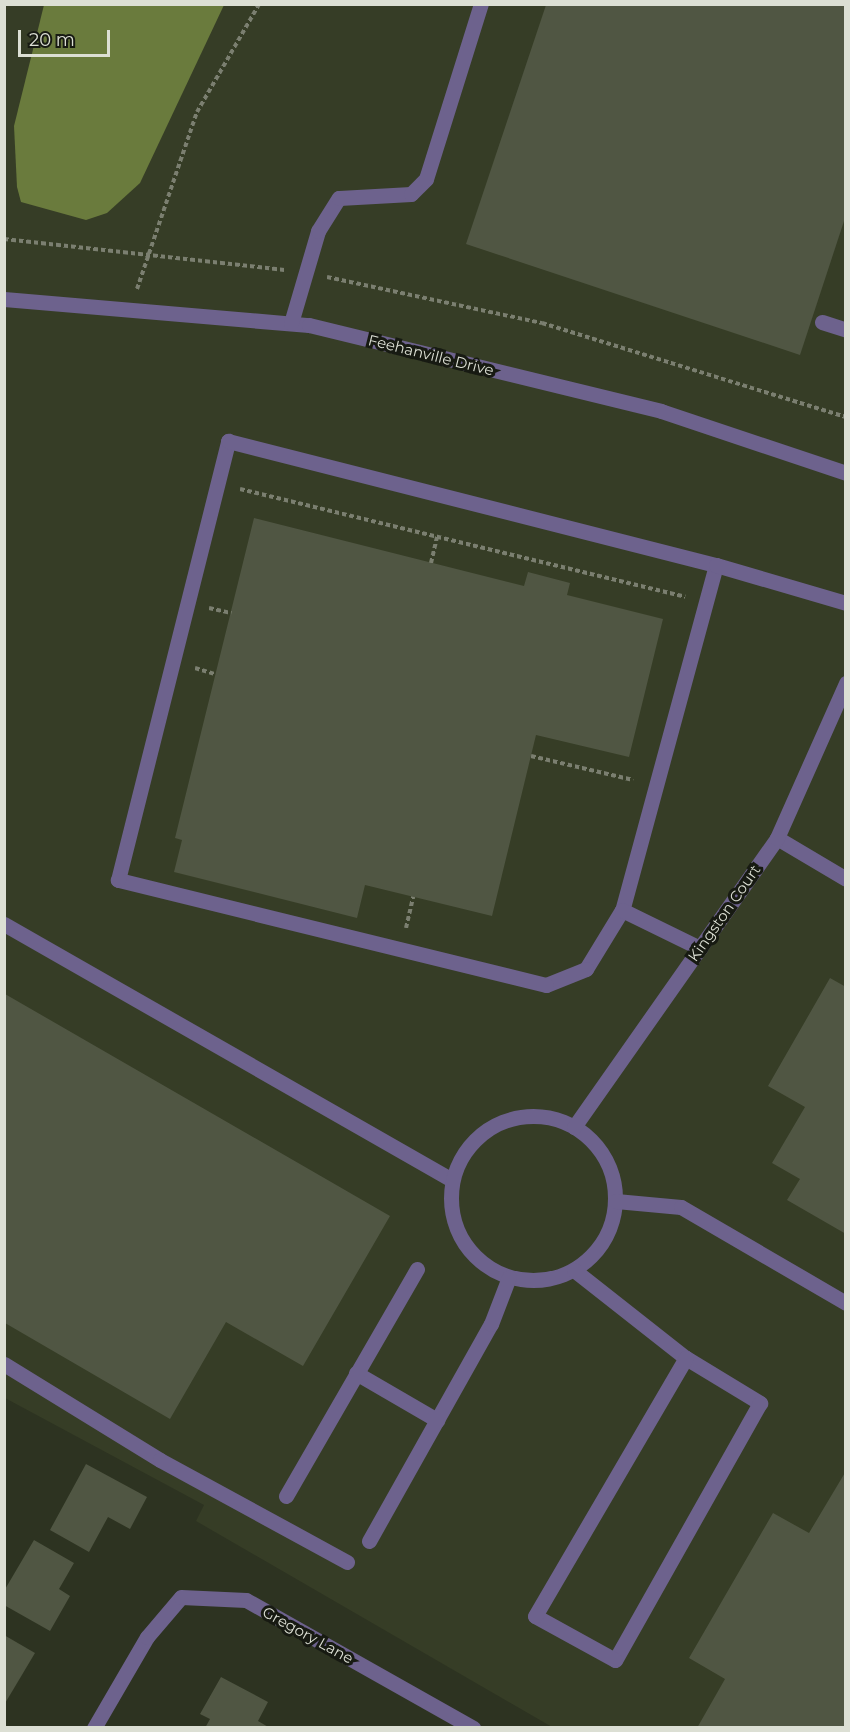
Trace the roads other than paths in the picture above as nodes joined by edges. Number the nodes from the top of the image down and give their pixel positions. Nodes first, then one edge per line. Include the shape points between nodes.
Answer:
1 (482, 4) edge
2 (4, 299) edge
3 (822, 322) dead end
4 (291, 323) junction
5 (846, 330) edge
6 (846, 473) edge
7 (716, 565) junction
8 (846, 603) edge
9 (846, 683) edge
10 (777, 838) junction
11 (846, 879) edge
12 (621, 910) junction
13 (4, 924) edge
14 (700, 948) junction
15 (574, 1127) junction
16 (452, 1180) junction
17 (616, 1201) junction
18 (417, 1269) dead end
19 (574, 1270) junction
20 (509, 1277) junction
21 (846, 1303) edge
22 (686, 1358) junction
23 (4, 1364) edge
24 (356, 1373) junction
25 (436, 1420) junction
26 (286, 1497) dead end
27 (369, 1541) dead end
28 (347, 1562) dead end
29 (94, 1728) edge
30 (474, 1728) edge

1 - 4 street via 426,179 411,195 339,198 318,231
2 - 4 street, Feehanville Drive
3 - 5 street
4 - 6 street, Feehanville Drive via 661,411
7 - 8 street
7 - 12 street
7 - 12 street via 228,441 118,880 546,985 586,969
9 - 10 street, Kingston Court
10 - 11 street
10 - 14 street, Kingston Court
12 - 14 street
13 - 16 street
14 - 15 street, Kingston Court
15 - 16 street via 550,1118 499,1123 462,1157
15 - 17 street via 605,1158
16 - 20 street via 457,1229 487,1266
17 - 19 street via 610,1229 595,1252
17 - 21 street via 681,1207
18 - 24 street
19 - 20 street via 531,1280
19 - 22 street
20 - 25 street via 490,1324
22 - 22 street via 760,1403 615,1660 535,1616
23 - 28 street via 160,1460
24 - 25 street
24 - 26 street
25 - 27 street
29 - 30 street, Gregory Lane via 147,1637 181,1597 246,1600

